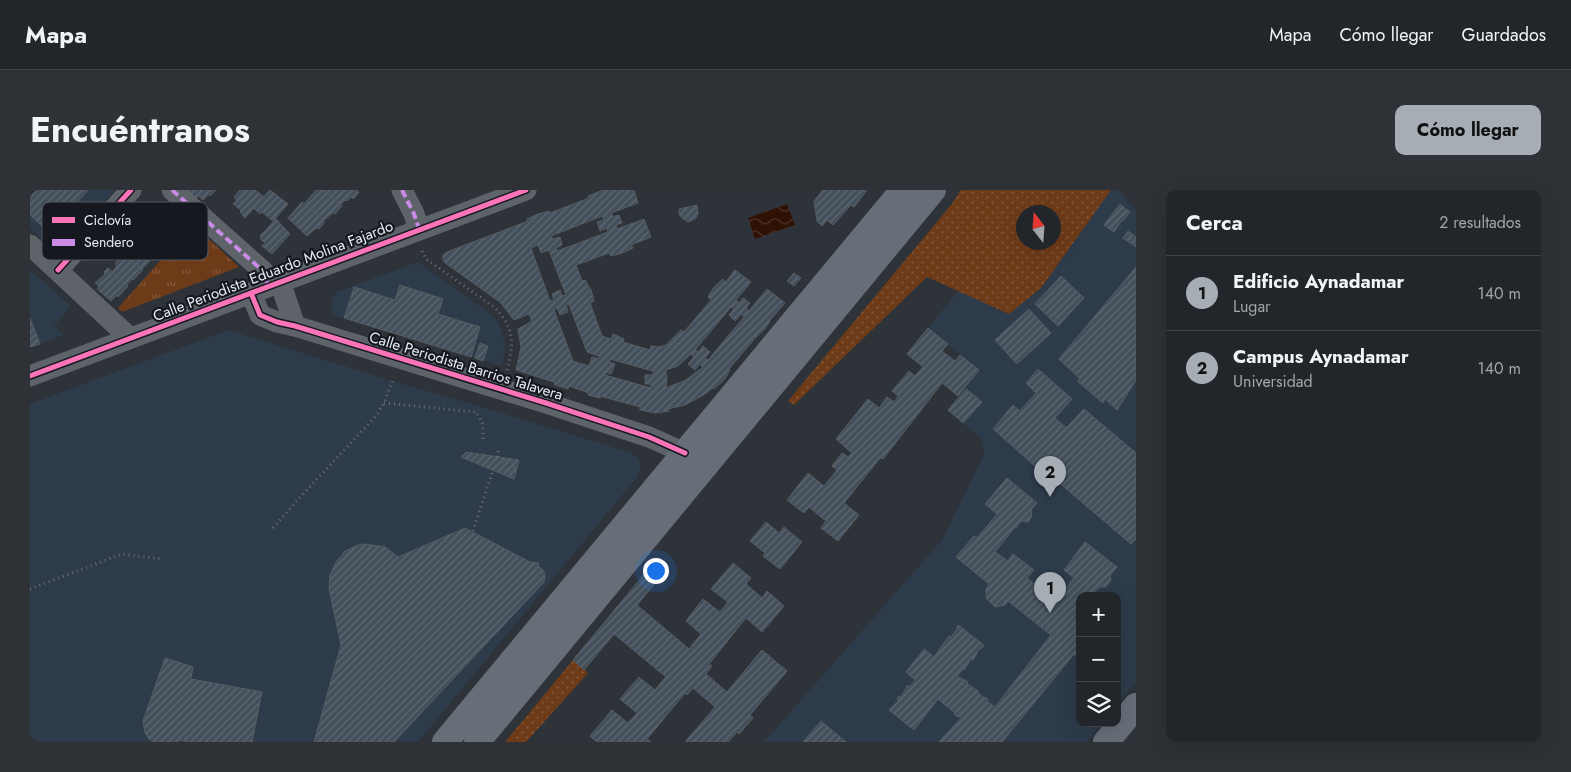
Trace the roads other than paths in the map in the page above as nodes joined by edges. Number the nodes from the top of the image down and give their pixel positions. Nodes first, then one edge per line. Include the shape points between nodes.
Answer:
1 (131, 190) edge
2 (172, 190) edge
3 (402, 190) edge
4 (526, 190) edge
5 (903, 190) edge
6 (933, 190) edge
7 (120, 202) edge
8 (185, 202) edge
9 (208, 222) edge
10 (419, 229) junction
11 (30, 245) edge
12 (42, 256) edge
13 (47, 260) edge
14 (67, 260) edge
15 (58, 270) junction
16 (267, 287) junction
17 (295, 326) junction
18 (130, 338) junction
19 (30, 376) edge
20 (694, 460) junction
21 (1136, 706) edge
22 (445, 742) edge
23 (477, 742) edge
24 (1106, 742) edge

1 - 7 street
2 - 8 street
3 - 10 street
4 - 10 street, Calle Periodista Eduardo Molina Fajardo
5 - 20 main road
6 - 20 main road
9 - 16 street via 263,271
10 - 16 street, Calle Periodista Eduardo Molina Fajardo
11 - 12 street
13 - 15 street
14 - 15 street
15 - 18 street
16 - 17 street
16 - 17 street, Calle Periodista Barrios Talavera via 260,315
16 - 18 street, Calle Periodista Eduardo Molina Fajardo
17 - 20 street, Calle Periodista Barrios Talavera via 649,437
18 - 19 street, Calle Periodista Eduardo Molina Fajardo
20 - 22 main road
20 - 23 main road
21 - 24 main road

